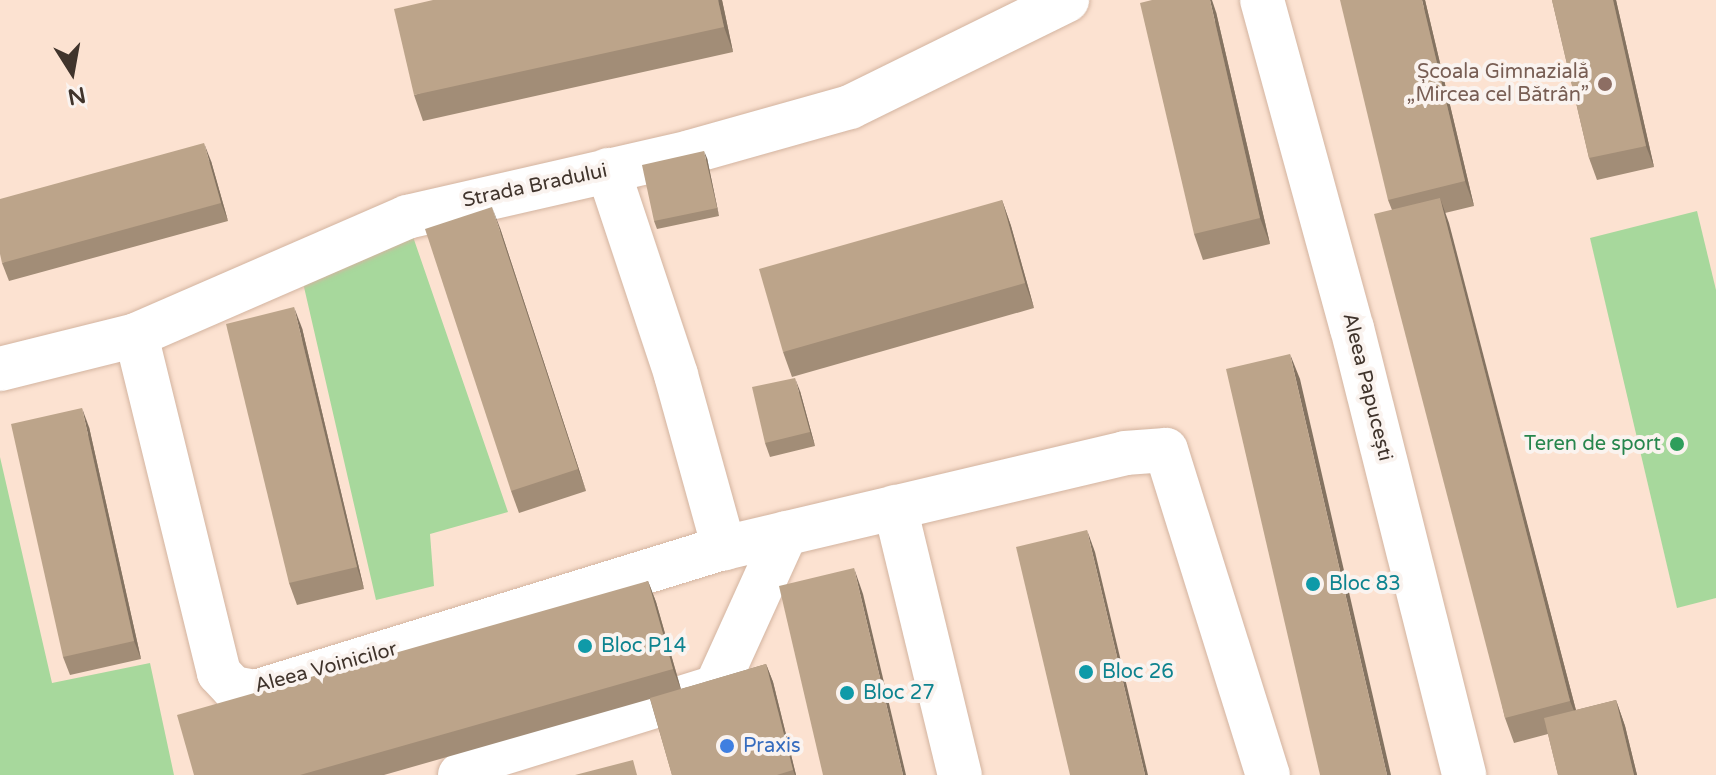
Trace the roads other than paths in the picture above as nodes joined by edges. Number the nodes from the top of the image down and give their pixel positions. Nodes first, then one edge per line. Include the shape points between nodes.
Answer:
1 (1067, 0) edge
2 (1262, 0) edge
3 (608, 170) junction
4 (136, 335) junction
5 (0, 369) edge
6 (895, 507) junction
7 (786, 533) junction
8 (724, 548) junction
9 (460, 775) edge
10 (960, 775) edge
11 (1268, 775) edge
12 (1464, 775) edge

1 - 3 street, Strada Bradului via 850,107
2 - 12 street, Aleea Papucești via 1352,328
3 - 4 street, Strada Bradului via 407,217
3 - 8 street via 676,375
4 - 5 street, Strada Bradului
4 - 8 street, Aleea Voinicilor via 219,673 233,688 255,692
6 - 7 street, Aleea Voinicilor
6 - 10 street
6 - 11 street, Aleea Voinicilor via 1125,453 1166,450
7 - 8 street, Aleea Voinicilor
7 - 9 street via 716,687 487,758

